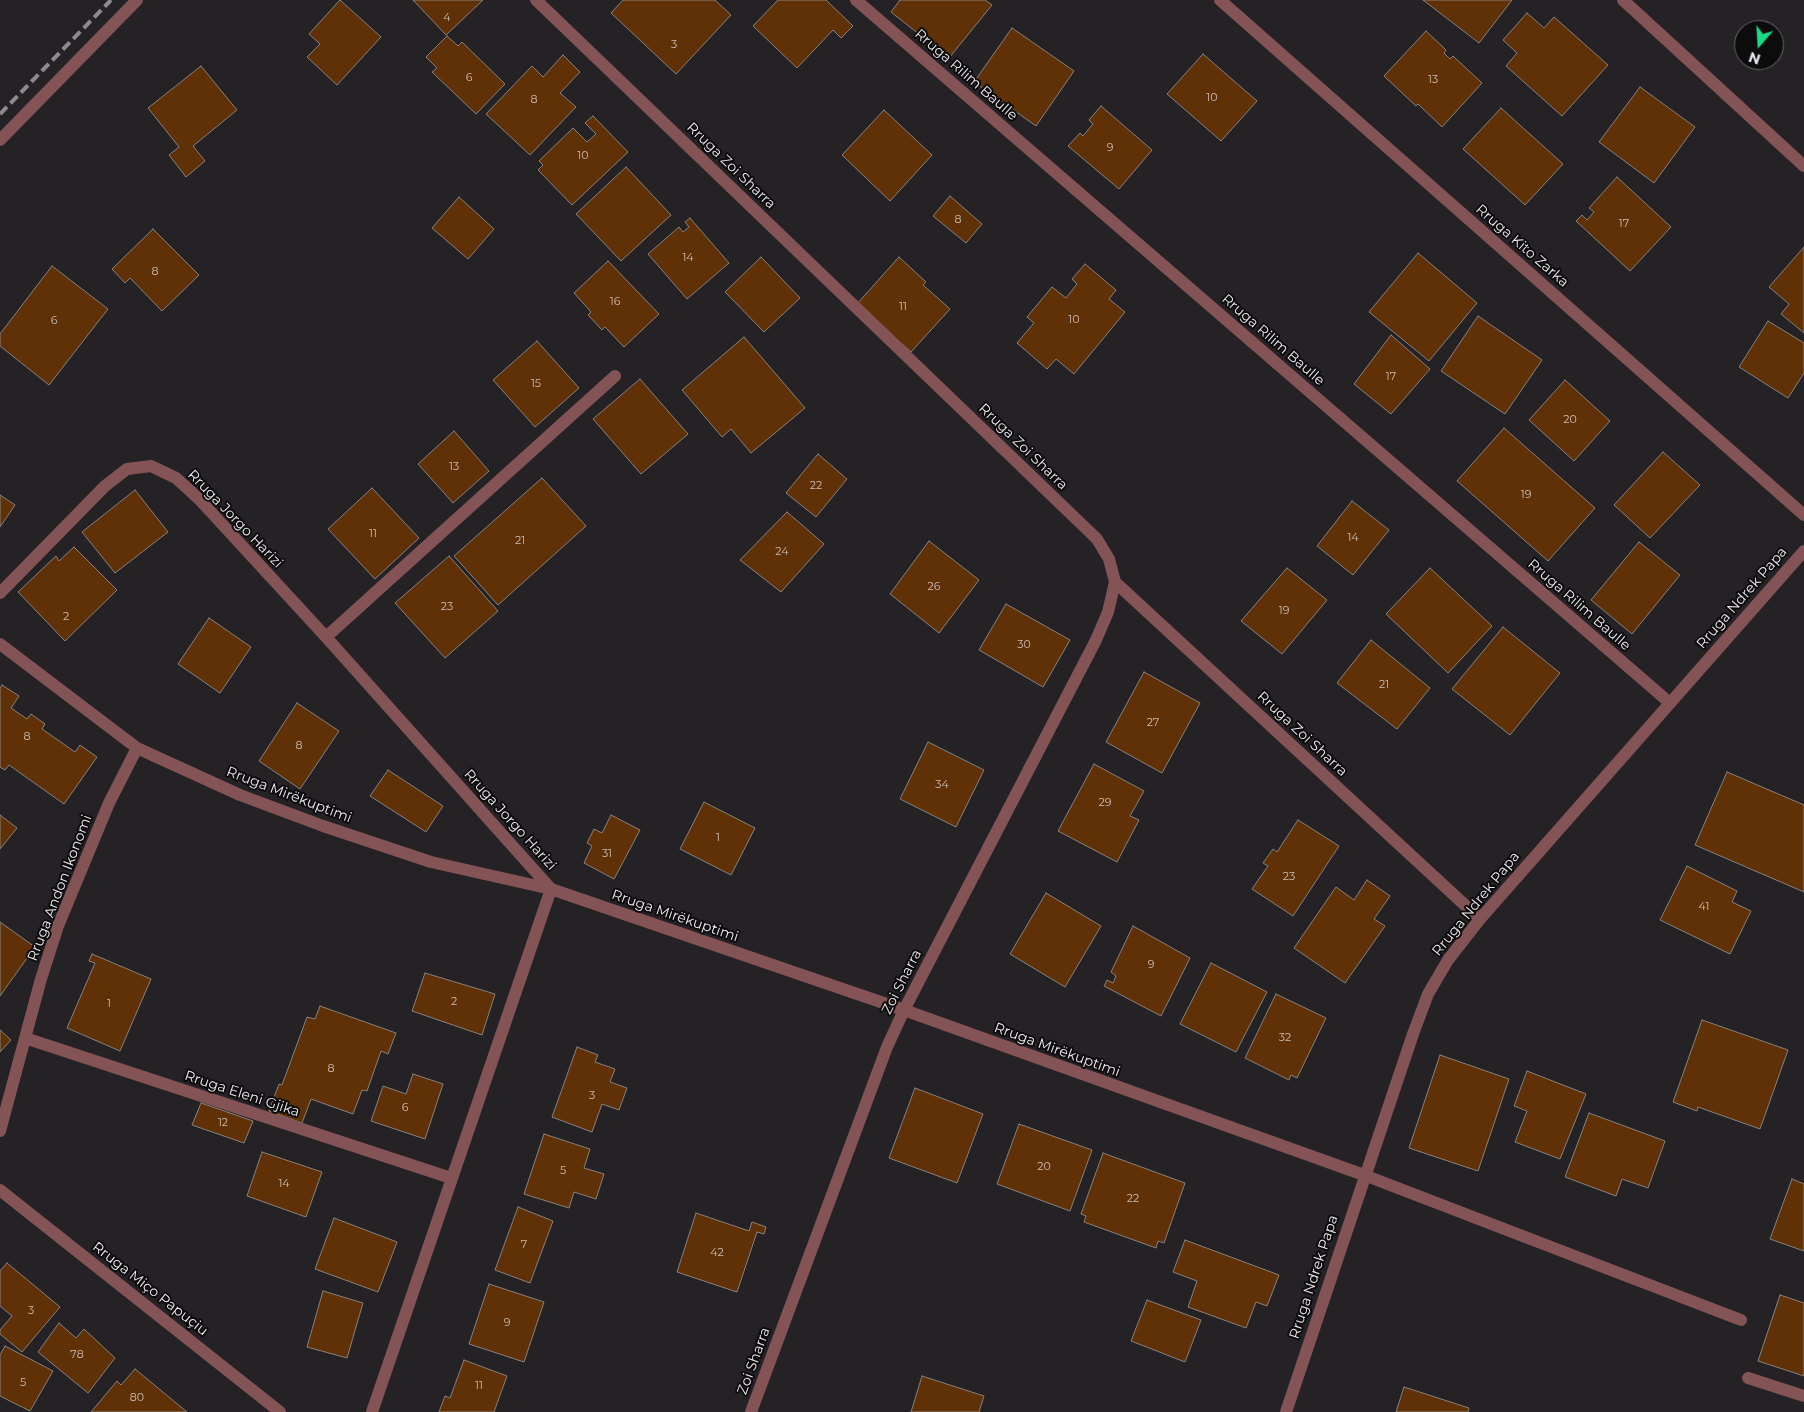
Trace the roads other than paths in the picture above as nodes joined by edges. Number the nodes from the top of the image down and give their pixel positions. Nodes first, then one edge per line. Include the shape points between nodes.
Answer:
1 (137, 0) edge
2 (536, 0) edge
3 (856, 0) edge
4 (1220, 0) edge
5 (1623, 0) edge
6 (0, 140) edge
7 (1804, 166) edge
8 (615, 376) dead end
9 (1804, 515) edge
10 (1804, 551) edge
11 (1115, 582) junction
12 (0, 592) edge
13 (326, 637) junction
14 (0, 644) edge
15 (1670, 703) junction
16 (137, 748) junction
17 (551, 889) junction
18 (1480, 919) junction
19 (904, 1010) junction
20 (25, 1038) junction
21 (0, 1131) edge
22 (1364, 1175) junction
23 (451, 1178) junction
24 (0, 1190) edge
25 (1741, 1320) dead end
26 (1748, 1378) dead end
27 (1804, 1396) edge
28 (280, 1412) edge
29 (372, 1412) edge
30 (751, 1412) edge
31 (1286, 1412) edge

1 - 6 street
2 - 11 street, Rruga Zoi Sharra via 1097,539 1109,559
3 - 15 street, Rruga Rilim Baulle
4 - 9 street, Rruga Kito Zarka
5 - 7 street
8 - 13 street
10 - 15 street, Rruga Ndrek Papa
11 - 18 street, Rruga Zoi Sharra
11 - 19 street, Zoi Sharra via 1108,612 1096,640
12 - 13 street, Rruga Jorgo Harizi via 105,486 127,469 150,466 176,478 199,499
13 - 17 street, Rruga Jorgo Harizi
14 - 16 street, Rruga Mirëkuptimi
15 - 18 street, Rruga Ndrek Papa
16 - 17 street, Rruga Mirëkuptimi via 240,795 323,826 431,862
16 - 20 street, Rruga Andon Ikonomi via 109,803 58,926
17 - 19 street, Rruga Mirëkuptimi
17 - 23 street
18 - 22 street, Rruga Ndrek Papa via 1448,960 1428,994
19 - 22 street, Rruga Mirëkuptimi
19 - 30 street, Zoi Sharra via 887,1046
20 - 21 street, Rruga Andon Ikonomi
20 - 23 street, Rruga Eleni Gjika
22 - 25 street, Rruga Mirëkuptimi
22 - 31 street, Rruga Ndrek Papa
23 - 29 street
24 - 28 street, Rruga Miço Papuçiu
26 - 27 street

